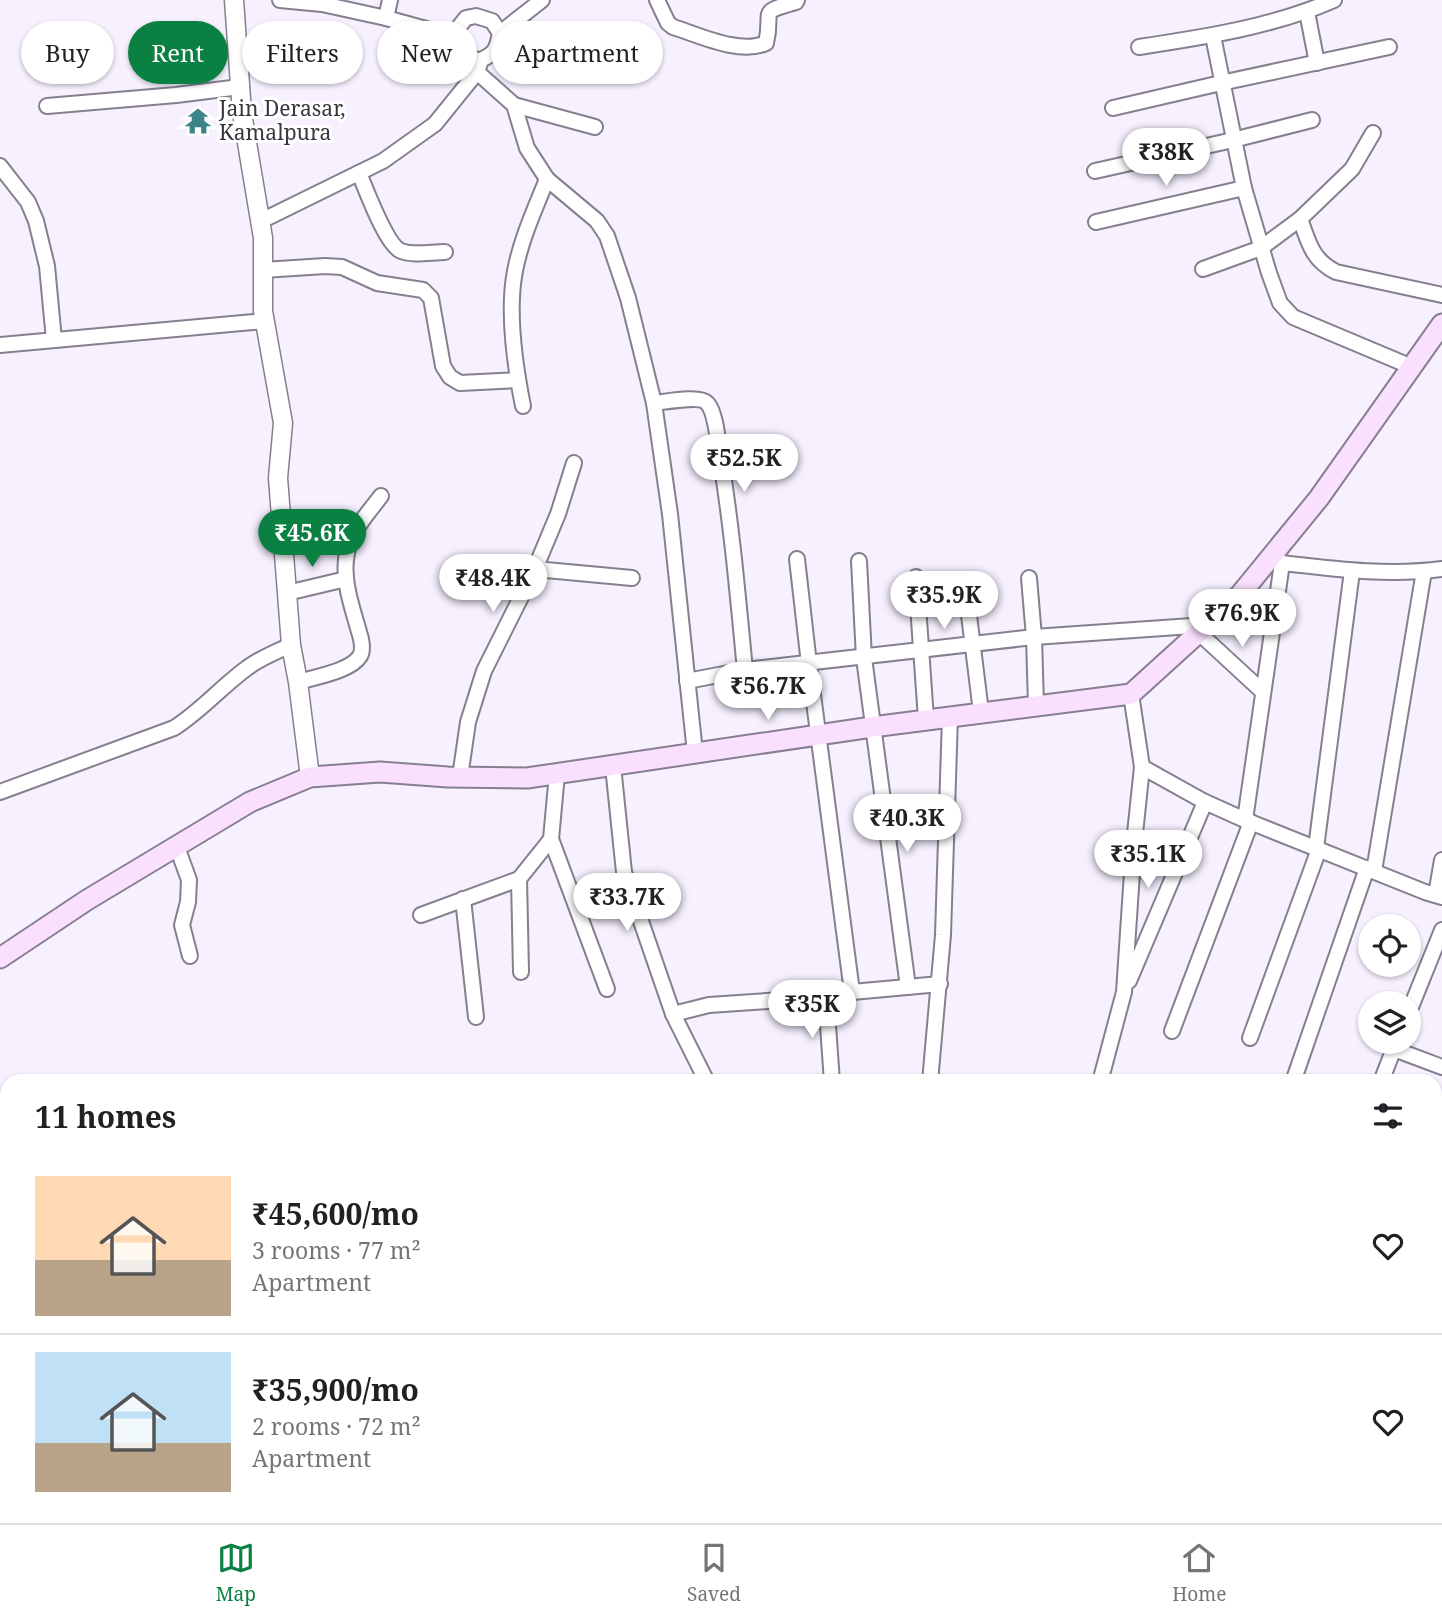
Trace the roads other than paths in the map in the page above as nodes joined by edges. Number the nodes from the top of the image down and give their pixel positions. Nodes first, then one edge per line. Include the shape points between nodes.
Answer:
1 (234, 0) edge
2 (280, 0) edge
3 (390, 0) edge
4 (475, 0) edge
5 (542, 0) edge
6 (657, 0) edge
7 (797, 0) edge
8 (1334, 0) edge
9 (1307, 12) junction
10 (476, 16) junction
11 (386, 18) junction
12 (397, 21) edge
13 (463, 21) edge
14 (492, 21) edge
15 (515, 21) edge
16 (1213, 36) junction
17 (1139, 47) dead end
18 (1389, 47) dead end
19 (491, 55) edge
20 (1317, 62) junction
21 (479, 66) junction
22 (1221, 83) junction
23 (240, 87) junction
24 (514, 105) junction
25 (47, 106) dead end
26 (1113, 108) dead end
27 (1312, 120) dead end
28 (595, 127) dead end
29 (1373, 133) dead end
30 (1233, 139) junction
31 (0, 166) edge
32 (1095, 171) dead end
33 (359, 173) junction
34 (547, 179) junction
35 (1244, 188) junction
36 (1300, 219) junction
37 (261, 221) junction
38 (1097, 222) dead end
39 (1261, 248) junction
40 (445, 252) dead end
41 (1203, 269) dead end
42 (263, 270) junction
43 (1442, 295) edge
44 (265, 321) junction
45 (1442, 324) edge
46 (54, 340) junction
47 (0, 345) edge
48 (1412, 367) junction
49 (518, 380) junction
50 (654, 403) junction
51 (523, 406) dead end
52 (574, 463) dead end
53 (381, 496) dead end
54 (797, 559) dead end
55 (859, 561) dead end
56 (1276, 561) junction
57 (535, 569) junction
58 (1442, 569) edge
59 (1352, 571) junction
60 (1424, 571) junction
61 (916, 577) dead end
62 (632, 578) dead end
63 (1029, 578) dead end
64 (346, 579) junction
65 (965, 583) dead end
66 (287, 593) junction
67 (1202, 629) junction
68 (1034, 637) junction
69 (291, 645) junction
70 (974, 645) junction
71 (920, 651) junction
72 (863, 658) junction
73 (809, 664) junction
74 (746, 670) junction
75 (687, 681) junction
76 (298, 682) junction
77 (1263, 692) junction
78 (1131, 694) junction
79 (1036, 706) junction
80 (981, 712) junction
81 (950, 716) junction
82 (926, 719) junction
83 (872, 727) junction
84 (818, 734) junction
85 (695, 753) junction
86 (613, 766) junction
87 (1142, 767) junction
88 (557, 774) junction
89 (310, 777) junction
90 (460, 777) junction
91 (0, 792) edge
92 (1205, 802) junction
93 (1248, 821) junction
94 (551, 839) junction
95 (177, 847) junction
96 (1317, 848) junction
97 (1442, 860) edge
98 (1370, 870) junction
99 (519, 879) junction
100 (1439, 896) edge
101 (463, 899) junction
102 (421, 915) dead end
103 (1442, 930) edge
104 (190, 956) dead end
105 (0, 959) edge
106 (521, 972) dead end
107 (940, 984) junction
108 (908, 987) junction
109 (607, 989) dead end
110 (1417, 991) edge
111 (852, 992) junction
112 (1124, 992) junction
113 (826, 997) junction
114 (673, 1014) junction
115 (475, 1017) dead end
116 (1172, 1031) dead end
117 (1250, 1038) dead end
118 (1392, 1054) edge
119 (1414, 1054) edge
120 (1442, 1067) edge
121 (703, 1074) edge
122 (831, 1074) edge
123 (931, 1074) edge
124 (1102, 1074) edge
125 (1297, 1074) edge
126 (1384, 1074) edge

1 - 23 street
2 - 11 street
3 - 11 street
4 - 10 street
5 - 15 street
6 - 7 street via 673,27 732,46 758,46 765,43 769,12
8 - 9 street
9 - 16 street
9 - 20 street
10 - 13 street
10 - 14 street
11 - 12 street
16 - 17 street
16 - 22 street
18 - 20 street
19 - 21 street
20 - 22 street
21 - 24 street
21 - 33 street via 435,124
22 - 26 street
22 - 30 street
23 - 25 street
23 - 37 street
24 - 28 street
24 - 34 street via 527,148
27 - 30 street
29 - 36 street via 1352,169
30 - 32 street
30 - 35 street
31 - 46 street via 28,202 36,222 47,266
33 - 37 street
33 - 40 street via 397,250
34 - 49 street via 515,272 512,308
34 - 50 street via 597,221 607,236
35 - 38 street
35 - 39 street
36 - 39 street
36 - 43 street via 1313,252 1336,272
37 - 42 street
39 - 41 street
39 - 48 street via 1280,303 1293,317
42 - 44 street
42 - 49 street via 342,267 377,283 423,290 432,298 443,366 450,377 460,383
44 - 46 street
44 - 66 street via 283,423 278,478
45 - 48 main road
46 - 47 street
48 - 56 main road
49 - 51 street
50 - 74 street via 699,399 707,402 711,412 730,519
50 - 75 street
52 - 57 street
53 - 64 street via 352,539
54 - 73 street
55 - 72 street
56 - 59 street
56 - 67 main road
56 - 77 street
57 - 62 street
57 - 90 street via 484,671 468,722
58 - 60 street
59 - 60 street
59 - 96 street
60 - 98 street
61 - 71 street
63 - 68 street
64 - 66 street
64 - 76 street via 361,639 360,656 348,667
65 - 70 street
66 - 69 street
67 - 68 street
67 - 77 street
67 - 78 main road
68 - 70 street
68 - 79 street
69 - 76 street
69 - 91 street via 247,667 174,728
70 - 71 street
70 - 80 street
71 - 72 street
71 - 82 street
72 - 73 street
72 - 83 street
73 - 74 street
73 - 84 street
74 - 75 street
75 - 85 street
76 - 89 street
77 - 93 street
78 - 79 main road
78 - 87 street
79 - 80 main road
80 - 81 main road
81 - 82 main road
81 - 107 street
82 - 83 main road
83 - 84 main road
83 - 108 street
84 - 85 main road
84 - 111 street
85 - 86 main road
86 - 88 main road
86 - 114 street via 624,872
87 - 92 street
87 - 112 street
88 - 90 main road
88 - 94 street
89 - 90 main road via 380,772
89 - 95 main road via 250,803
92 - 93 street
92 - 112 street
93 - 96 street
93 - 116 street
94 - 99 street
94 - 109 street
95 - 104 street via 189,880 182,925
95 - 105 main road
96 - 98 street
96 - 117 street
97 - 100 street
98 - 100 street
98 - 125 street
99 - 101 street
99 - 106 street
101 - 102 street
101 - 115 street
103 - 110 street
107 - 108 street
107 - 123 street
108 - 111 street
111 - 113 street
112 - 124 street
113 - 114 street via 709,1006
113 - 122 street
114 - 121 street
118 - 126 street
119 - 120 street

